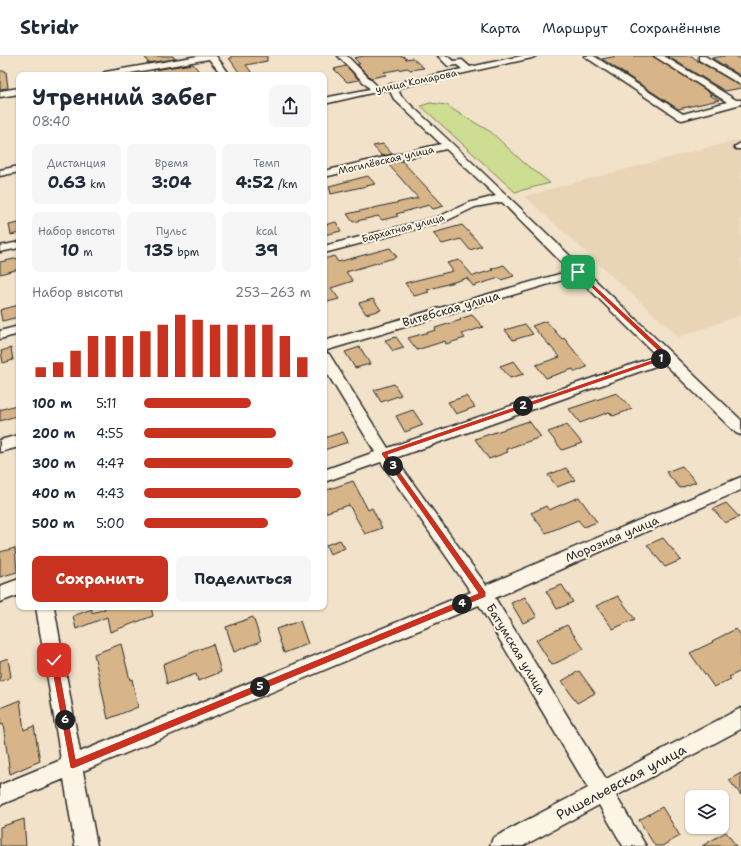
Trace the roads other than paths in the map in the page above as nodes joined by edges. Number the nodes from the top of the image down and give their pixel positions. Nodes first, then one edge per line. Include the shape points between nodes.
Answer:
1 (212, 56) edge
2 (342, 56) edge
3 (442, 56) edge
4 (532, 56) edge
5 (658, 56) edge
6 (672, 56) edge
7 (713, 56) edge
8 (593, 57) edge
9 (700, 57) edge
10 (444, 65) dead end
11 (468, 70) junction
12 (123, 72) edge
13 (224, 72) edge
14 (454, 73) junction
15 (406, 74) dead end
16 (415, 81) junction
17 (741, 82) edge
18 (392, 86) junction
19 (376, 90) junction
20 (16, 91) edge
21 (0, 94) edge
22 (327, 100) edge
23 (739, 101) edge
24 (449, 146) junction
25 (16, 170) edge
26 (0, 173) edge
27 (327, 173) edge
28 (504, 198) junction
29 (16, 246) edge
30 (327, 249) edge
31 (0, 250) edge
32 (578, 272) junction
33 (16, 331) edge
34 (0, 335) edge
35 (327, 345) edge
36 (668, 357) junction
37 (327, 362) edge
38 (741, 429) edge
39 (16, 445) edge
40 (0, 446) edge
41 (384, 454) junction
42 (327, 475) edge
43 (741, 483) edge
44 (16, 588) edge
45 (0, 594) edge
46 (483, 595) junction
47 (46, 610) edge
48 (741, 718) edge
49 (73, 765) junction
50 (603, 792) junction
51 (0, 795) edge
52 (86, 846) edge
53 (501, 846) edge
54 (635, 846) edge

1 - 12 street
1 - 13 street
2 - 19 street
3 - 11 street via 451,64 459,62
4 - 11 street, улица Комарова
5 - 23 street
6 - 23 street
7 - 9 street
8 - 23 street via 682,117
9 - 17 street
10 - 14 street
11 - 14 street, улица Комарова
14 - 16 street, улица Комарова
15 - 16 street
16 - 18 street, улица Комарова
18 - 19 street, улица Комарова
18 - 24 street via 397,97
19 - 22 street, улица Комарова via 341,94
20 - 21 street
24 - 27 street, Могилёвская улица
24 - 28 street
25 - 26 street
28 - 30 street, Бархатная улица via 472,205 442,219
28 - 32 street
29 - 31 street
32 - 35 street, Витебская улица
32 - 36 street
33 - 34 street
36 - 38 street
36 - 41 street
37 - 41 street, Батумская улица
39 - 40 street
41 - 42 street
41 - 46 street, Батумская улица
43 - 46 street, Морозная улица
44 - 45 street
46 - 49 street, Морозная улица
46 - 50 street, Батумская улица
47 - 49 street
48 - 50 street, Ришельевская улица
49 - 51 street, Морозная улица
49 - 52 street
50 - 53 street, Ришельевская улица
50 - 54 street, Батумская улица

